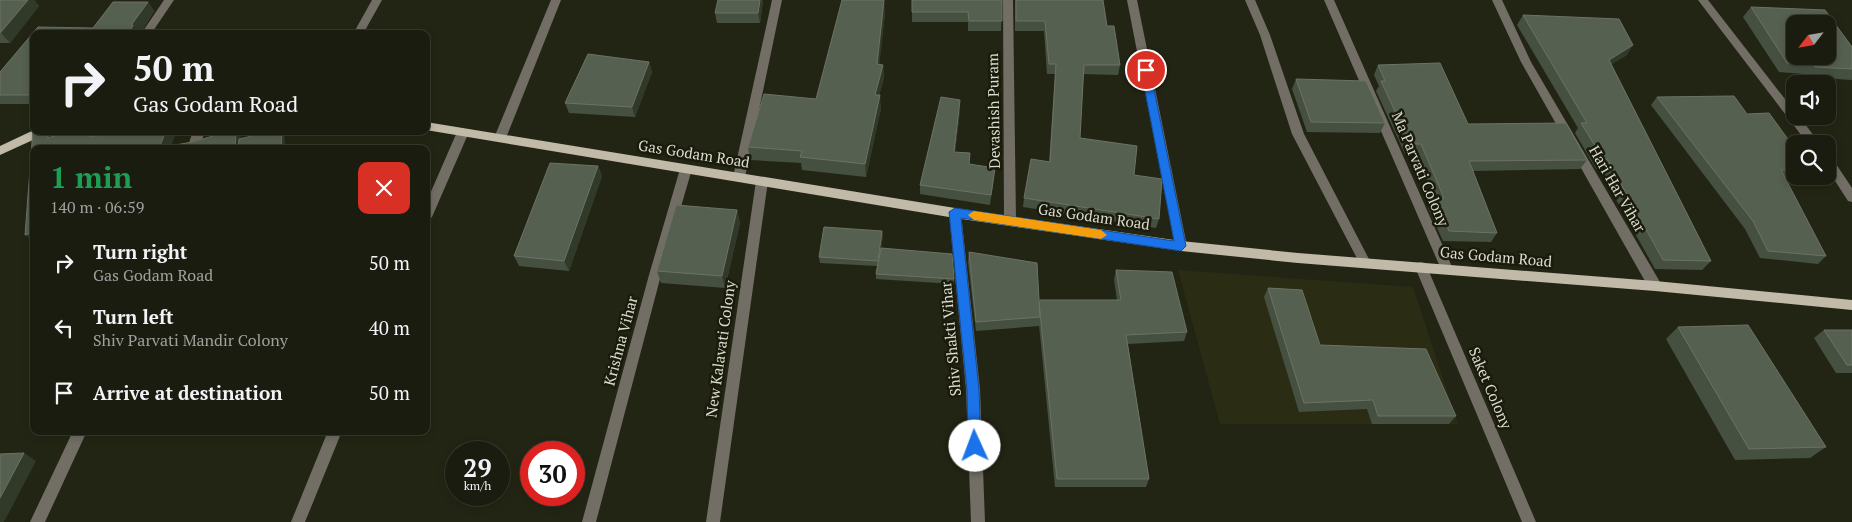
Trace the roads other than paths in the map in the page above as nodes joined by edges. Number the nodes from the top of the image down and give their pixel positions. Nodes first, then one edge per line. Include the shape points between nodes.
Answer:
1 (169, 0) edge
2 (377, 0) edge
3 (556, 0) edge
4 (777, 0) edge
5 (1008, 0) edge
6 (1132, 0) edge
7 (1250, 0) edge
8 (1328, 0) edge
9 (1497, 0) edge
10 (1703, 0) edge
11 (149, 30) edge
12 (360, 30) edge
13 (430, 127) edge
14 (463, 132) junction
15 (34, 135) edge
16 (1807, 135) edge
17 (500, 138) junction
18 (0, 151) edge
19 (686, 169) junction
20 (1836, 173) edge
21 (739, 177) junction
22 (762, 181) junction
23 (1852, 198) edge
24 (430, 208) edge
25 (955, 212) junction
26 (1010, 221) junction
27 (1181, 246) junction
28 (1365, 263) junction
29 (1422, 267) junction
30 (1447, 269) junction
31 (1655, 286) junction
32 (1852, 305) edge
33 (78, 435) edge
34 (333, 435) edge
35 (37, 522) edge
36 (298, 522) edge
37 (589, 522) edge
38 (712, 522) edge
39 (978, 522) edge
40 (1529, 522) edge

1 - 11 street
2 - 12 street
3 - 17 street
4 - 21 street
5 - 26 street, Devashish Puram
6 - 27 street
7 - 28 street via 1298,134
8 - 30 street, Ma Parvati Colony
9 - 31 street, Hari Har Vihar via 1526,62
10 - 16 street
13 - 14 main road, Gas Godam Road
14 - 17 main road, Gas Godam Road
14 - 24 street
15 - 18 main road
17 - 19 main road, Gas Godam Road
19 - 21 main road, Gas Godam Road
19 - 37 street, Krishna Vihar
20 - 23 street
21 - 22 main road, Gas Godam Road
22 - 25 main road, Gas Godam Road
22 - 38 street, New Kalavati Colony
25 - 26 main road, Gas Godam Road
25 - 39 street, Shiv Shakti Vihar via 973,390
26 - 27 main road, Gas Godam Road
27 - 28 main road, Gas Godam Road
28 - 29 main road, Gas Godam Road
29 - 30 main road, Gas Godam Road
29 - 40 street, Saket Colony
30 - 31 main road, Gas Godam Road
31 - 32 main road, Gas Godam Road
33 - 35 street
34 - 36 street

